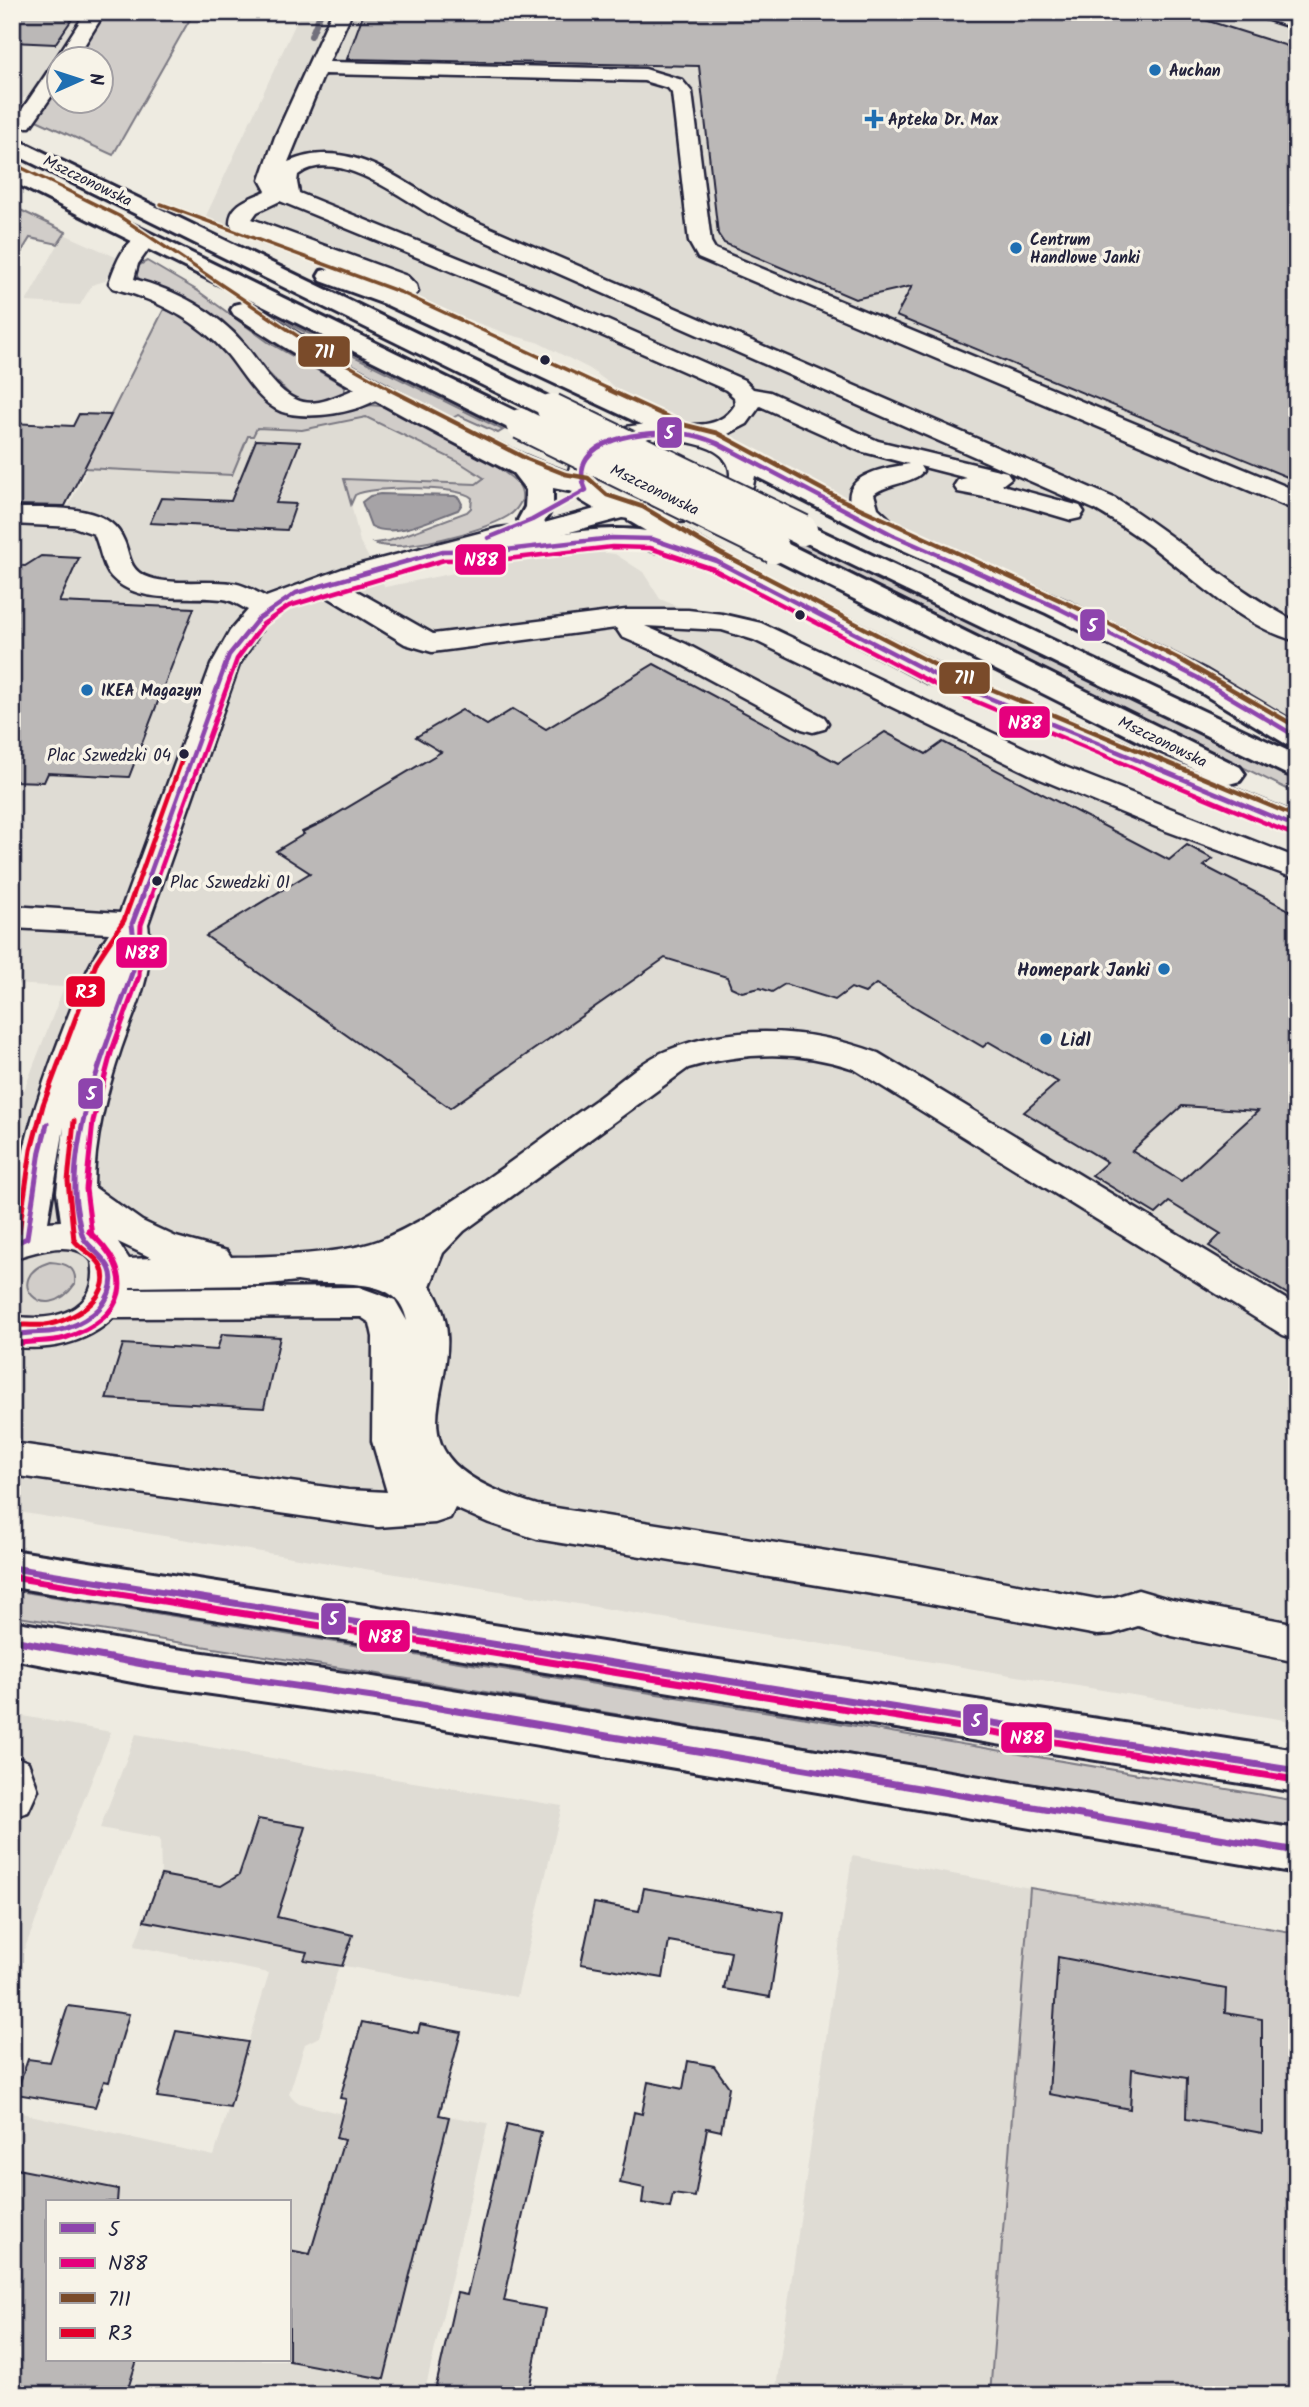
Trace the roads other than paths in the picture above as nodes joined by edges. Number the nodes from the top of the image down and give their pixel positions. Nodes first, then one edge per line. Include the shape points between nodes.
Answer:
1 (96, 12) edge
2 (342, 12) edge
3 (1263, 12) edge
4 (1297, 23) edge
5 (74, 46) edge
6 (316, 68) junction
7 (46, 85) edge
8 (18, 120) edge
9 (15, 145) edge
10 (17, 179) edge
11 (285, 195) junction
12 (144, 207) junction
13 (114, 223) junction
14 (142, 243) junction
15 (396, 300) junction
16 (664, 310) junction
17 (702, 372) junction
18 (374, 391) junction
19 (746, 395) junction
20 (645, 414) junction
21 (796, 415) junction
22 (688, 434) junction
23 (869, 446) junction
24 (732, 452) junction
25 (523, 467) junction
26 (910, 471) junction
27 (585, 488) junction
28 (1297, 501) edge
29 (629, 512) junction
30 (1071, 512) junction
31 (12, 516) edge
32 (532, 520) junction
33 (498, 536) junction
34 (895, 536) junction
35 (443, 551) junction
36 (716, 561) junction
37 (325, 584) junction
38 (267, 608) junction
39 (626, 618) junction
40 (1297, 633) edge
41 (1297, 651) edge
42 (813, 723) dead end
43 (1297, 737) edge
44 (1297, 766) edge
45 (1297, 808) edge
46 (1297, 827) edge
47 (1190, 830) junction
48 (1297, 869) edge
49 (1297, 884) edge
50 (12, 917) edge
51 (132, 924) junction
52 (75, 1192) junction
53 (451, 1221) junction
54 (83, 1238) junction
55 (20, 1242) edge
56 (300, 1268) junction
57 (260, 1271) junction
58 (108, 1288) junction
59 (410, 1289) junction
60 (1297, 1325) edge
61 (14, 1333) edge
62 (12, 1459) edge
63 (485, 1504) junction
64 (414, 1507) junction
65 (12, 1568) edge
66 (12, 1640) edge
67 (1297, 1643) edge
68 (1297, 1771) edge
69 (12, 1776) edge
70 (12, 1797) edge
71 (1297, 1851) edge

1 - 5 street
2 - 6 street
3 - 4 street
6 - 11 street via 271,180
6 - 28 street via 645,75 675,84 682,92 699,242 706,253
7 - 8 street
8 - 9 street via 25,127
9 - 12 main road, Mszczonowska
10 - 13 main road, Mszczonowska
11 - 15 street via 249,206 241,223 399,281 406,292
11 - 16 street via 285,179 291,169 314,161 346,162 388,180 442,214
11 - 17 street via 532,296
12 - 15 main road
12 - 44 main road, Mszczonowska, bridge via 552,409
13 - 14 main road
13 - 45 main road, Mszczonowska, bridge
14 - 18 main road
14 - 18 street via 127,263 121,283 152,292 202,318 283,403 316,408
15 - 20 main road
16 - 21 street via 703,333 726,359 789,388 797,399
16 - 40 street via 1105,504 1249,607
17 - 19 street via 735,385
17 - 20 street via 717,391 712,410 682,418
18 - 25 main road
19 - 21 street via 761,397
19 - 22 street via 748,405 735,421 718,430
20 - 22 main road
21 - 23 street
21 - 24 street via 762,429
22 - 24 street
22 - 27 street via 634,434 604,444 584,460 580,473
23 - 26 street
23 - 30 street via 983,473
24 - 29 street via 743,468 742,482 725,501 693,513
24 - 34 main road
25 - 27 main road
25 - 32 main road via 540,489 539,507
26 - 30 street via 939,484 1015,495
26 - 34 street via 870,483 860,494 864,510
27 - 29 street via 603,503
27 - 32 street
29 - 33 street via 547,531
29 - 36 main road
30 - 41 street via 1131,545 1244,628
31 - 38 street via 90,521 103,527 116,564 139,584 232,591
32 - 33 street
33 - 35 street
34 - 43 main road via 1056,607 1196,677
35 - 36 main road via 506,550 629,537 659,541
35 - 37 street
36 - 46 main road via 937,676
37 - 38 street
37 - 39 street via 427,642
38 - 51 street via 244,631 225,665
39 - 42 street via 632,631
39 - 47 street via 700,620 763,632 1020,760
47 - 48 street
47 - 49 street
50 - 51 street
51 - 52 street via 133,970 86,1107
51 - 55 street via 105,964 51,1108
52 - 54 street
52 - 57 street via 129,1231 166,1249
53 - 56 street via 376,1257
53 - 59 street via 427,1247
53 - 60 street via 676,1060 755,1042 814,1047 866,1060
54 - 55 street via 56,1233
54 - 58 street via 109,1258
56 - 57 street
56 - 59 street via 373,1272
57 - 58 street
58 - 61 street via 92,1314 63,1330
58 - 64 street via 359,1302 383,1312 393,1342 391,1438
59 - 63 street via 419,1297 428,1331 416,1436 429,1463 451,1484
62 - 64 street via 348,1507
63 - 64 street
63 - 67 street via 537,1522 1097,1616 1138,1608
65 - 68 main road
66 - 71 main road
69 - 70 street

